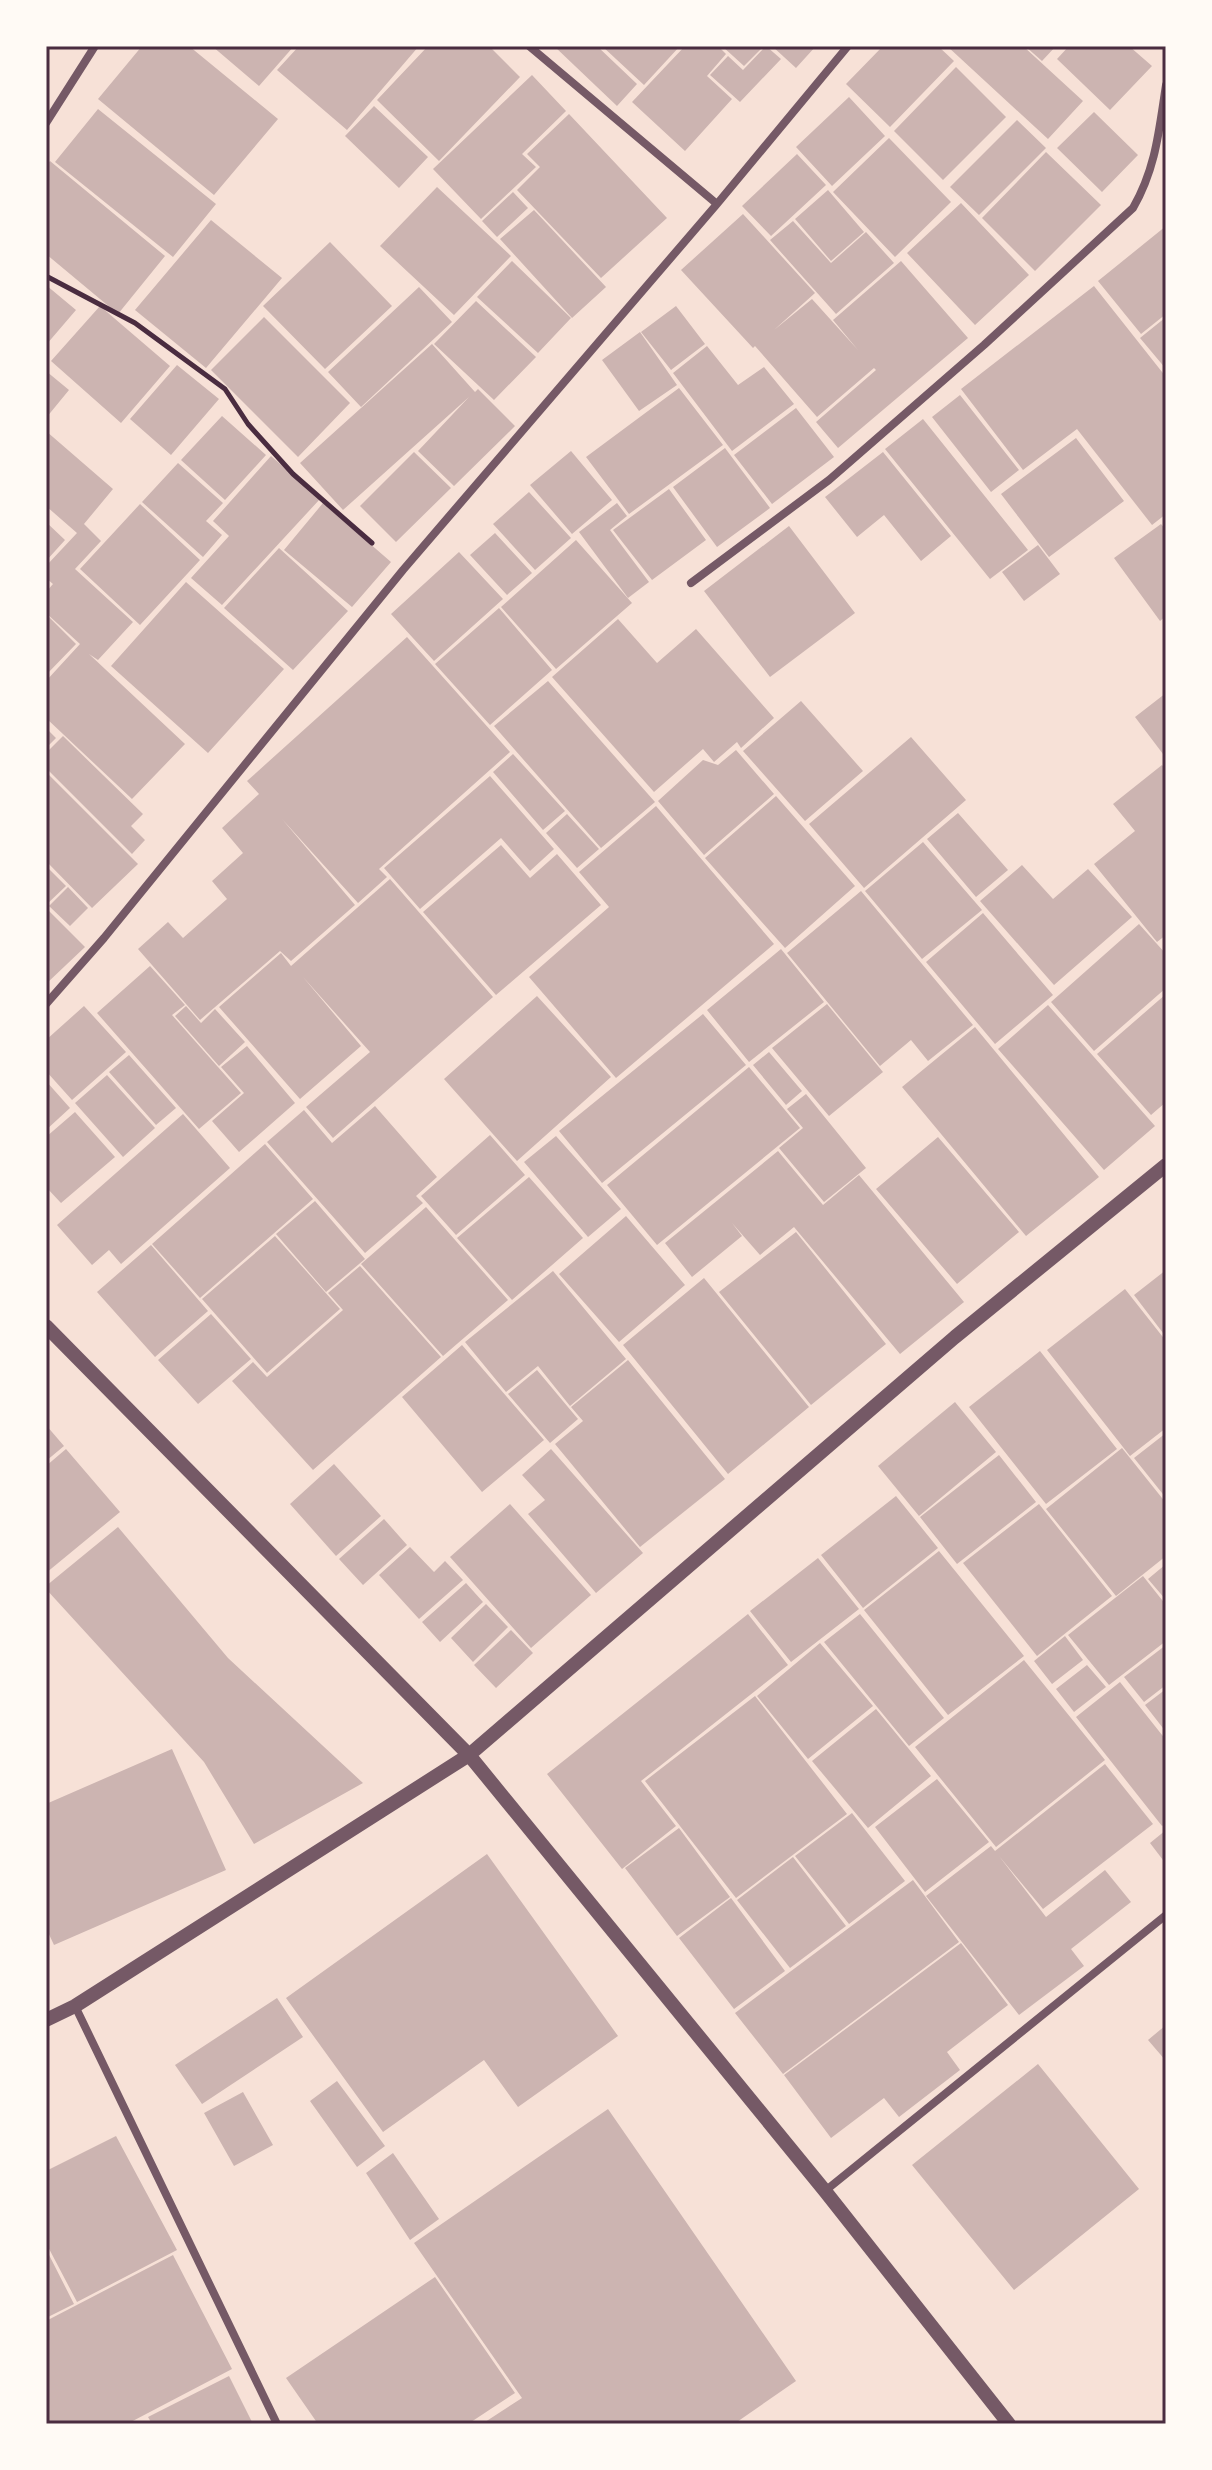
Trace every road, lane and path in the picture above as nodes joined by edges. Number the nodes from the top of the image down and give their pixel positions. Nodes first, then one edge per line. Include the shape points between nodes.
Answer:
1 (95, 46) edge
2 (529, 46) edge
3 (848, 46) edge
4 (1166, 85) edge
5 (46, 123) edge
6 (717, 204) junction
7 (46, 276) edge
8 (403, 570) junction
9 (691, 583) dead end
10 (46, 1004) edge
11 (1166, 1165) edge
12 (46, 1326) edge
13 (469, 1755) junction
14 (1166, 1915) edge
15 (75, 2006) junction
16 (46, 2020) edge
17 (825, 2191) junction
18 (277, 2424) edge
19 (1009, 2424) edge

1 - 5 street
2 - 6 street
3 - 6 street
4 - 9 street via 1148,183 1133,208 829,480
6 - 8 street
7 - 8 path via 135,323 225,389 293,474
8 - 10 street
11 - 13 street via 943,1347
12 - 13 street
13 - 15 street
13 - 17 street
14 - 17 street
15 - 16 street
15 - 18 street
17 - 19 street

